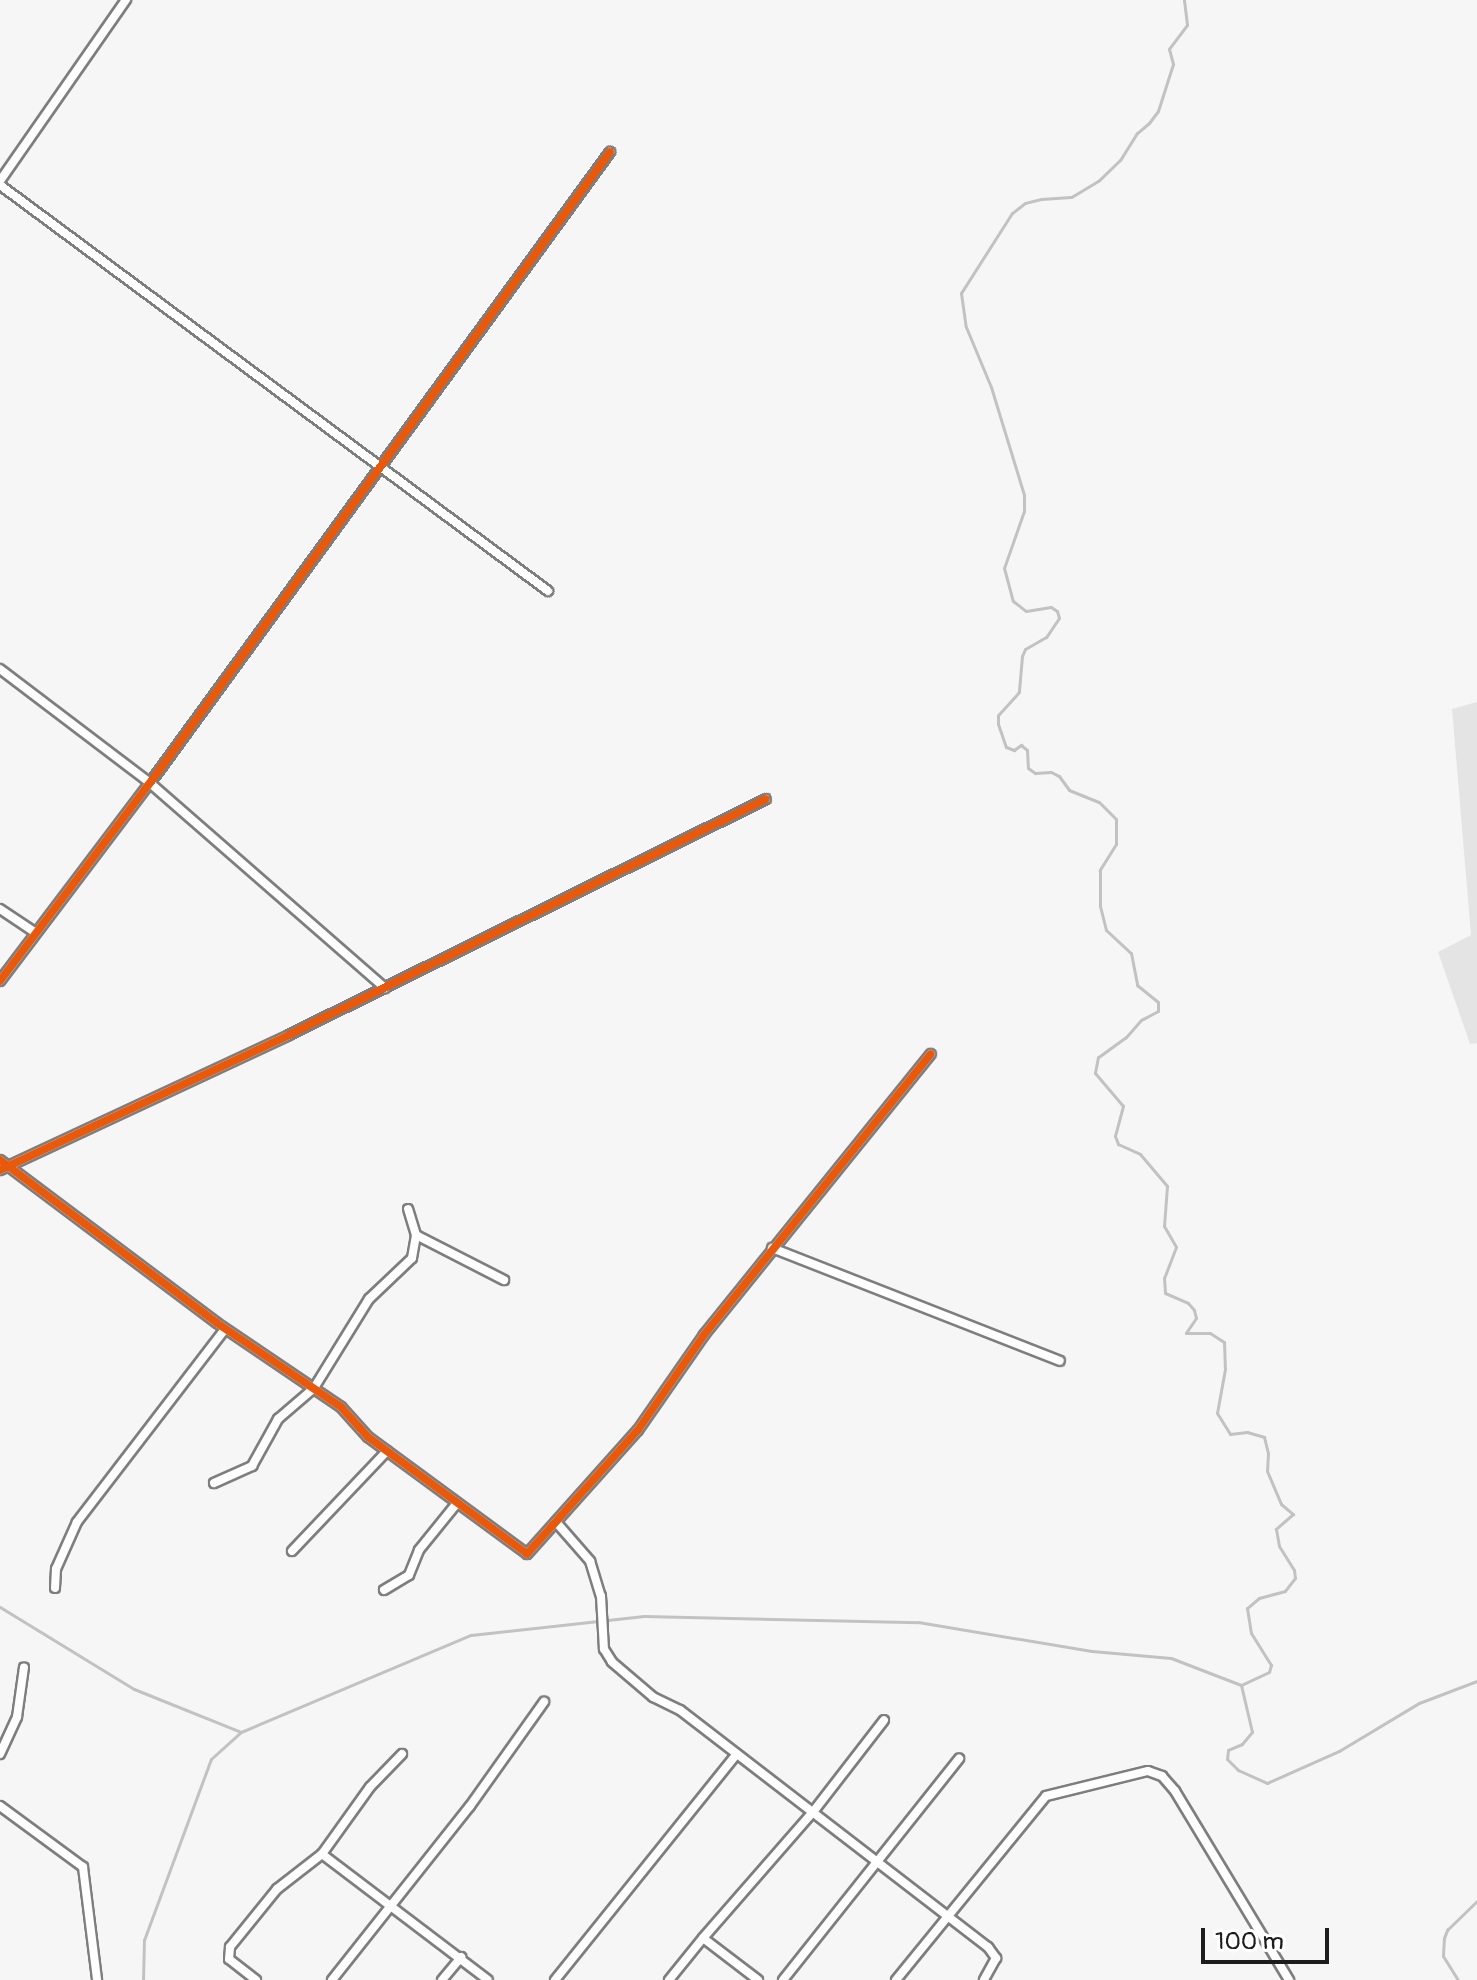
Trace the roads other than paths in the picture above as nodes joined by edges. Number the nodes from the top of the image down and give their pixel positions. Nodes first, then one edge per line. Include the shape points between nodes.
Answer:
1 (126, 0) edge
2 (610, 152) dead end
3 (0, 183) edge
4 (381, 467) junction
5 (548, 591) dead end
6 (0, 669) edge
7 (150, 783) junction
8 (766, 799) dead end
9 (0, 909) edge
10 (36, 933) junction
11 (0, 981) edge
12 (385, 988) junction
13 (931, 1054) dead end
14 (3, 1165) edge
15 (408, 1209) dead end
16 (416, 1235) junction
17 (772, 1248) junction
18 (504, 1280) dead end
19 (225, 1329) junction
20 (1060, 1361) dead end
21 (314, 1388) junction
22 (387, 1451) junction
23 (214, 1483) dead end
24 (457, 1503) junction
25 (556, 1522) junction
26 (292, 1551) dead end
27 (55, 1588) dead end
28 (384, 1590) dead end
29 (24, 1667) dead end
30 (544, 1702) dead end
31 (884, 1720) dead end
32 (0, 1754) edge
33 (402, 1754) dead end
34 (737, 1754) junction
35 (959, 1759) dead end
36 (0, 1806) edge
37 (813, 1812) junction
38 (322, 1854) junction
39 (877, 1862) junction
40 (391, 1909) junction
41 (947, 1916) junction
42 (703, 1938) junction
43 (461, 1957) junction
44 (97, 1980) edge
45 (256, 1980) edge
46 (332, 1980) edge
47 (442, 1980) edge
48 (488, 1980) edge
49 (555, 1980) edge
50 (669, 1980) edge
51 (758, 1980) edge
52 (783, 1980) edge
53 (896, 1980) edge
54 (984, 1980) edge
55 (1289, 1980) edge

1 - 3 street
2 - 4 street
3 - 4 street
4 - 5 street
4 - 7 street
6 - 7 street
7 - 10 street
7 - 12 street
8 - 12 street
9 - 10 street
10 - 11 street
12 - 14 street
13 - 17 street
14 - 19 street
15 - 16 street
16 - 18 street
16 - 21 street via 412,1258 369,1299
17 - 20 street
17 - 25 street via 638,1430
19 - 21 street
19 - 27 street via 77,1522 56,1569
21 - 22 street
21 - 23 street via 278,1419 252,1466
22 - 24 street
22 - 26 street
24 - 25 street via 527,1554
24 - 28 street via 419,1550 409,1575
25 - 34 street via 590,1561 601,1596 608,1657 653,1697 680,1710
29 - 32 street via 17,1717
30 - 40 street
31 - 37 street
33 - 38 street via 370,1787
34 - 37 street
34 - 49 street
35 - 39 street
36 - 44 street via 83,1867
37 - 39 street
37 - 42 street
38 - 40 street
38 - 45 street via 277,1889 230,1947 229,1959
39 - 41 street
39 - 52 street
40 - 43 street
40 - 46 street
41 - 53 street
41 - 54 street via 996,1958
41 - 55 street via 1046,1796 1148,1771 1162,1776 1175,1791
42 - 50 street
42 - 51 street
43 - 47 street
43 - 48 street

